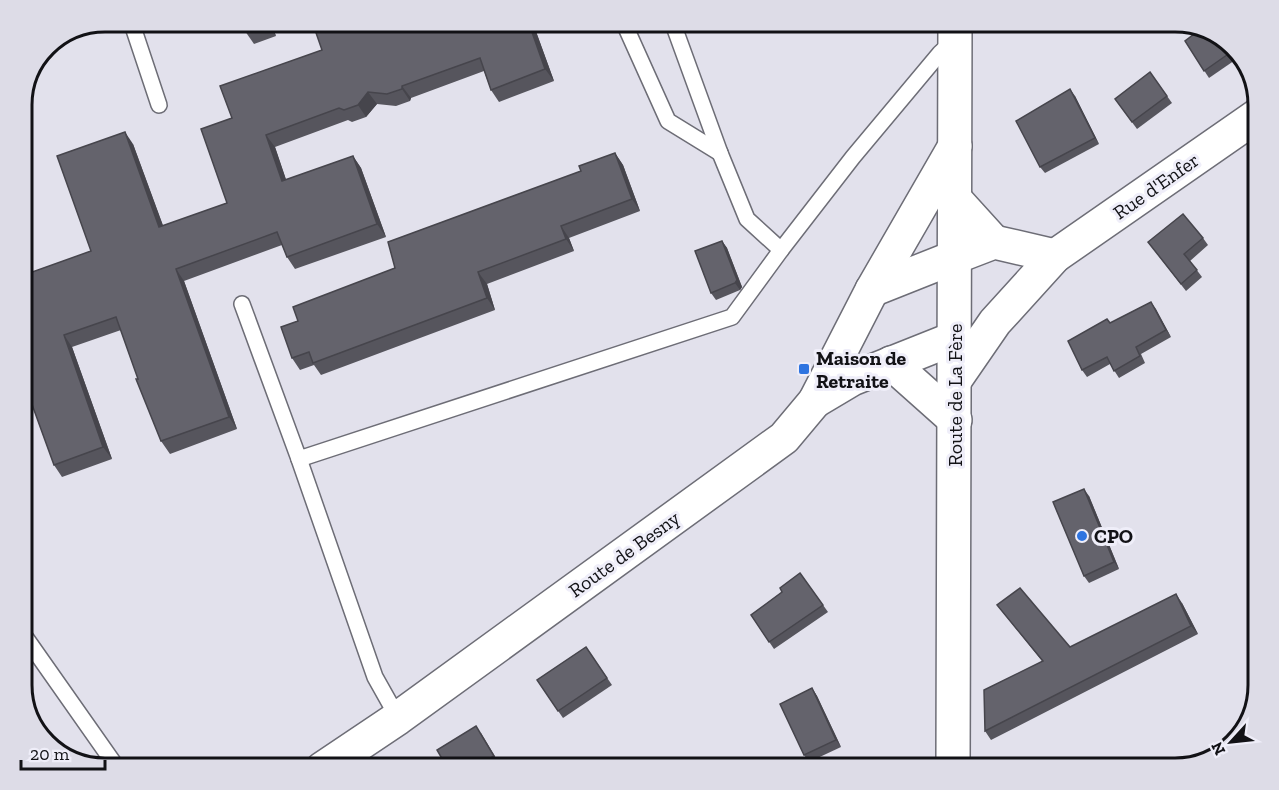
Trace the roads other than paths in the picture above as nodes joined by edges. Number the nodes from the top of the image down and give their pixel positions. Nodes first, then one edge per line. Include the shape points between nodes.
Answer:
1 (135, 32) edge
2 (628, 32) edge
3 (676, 32) edge
4 (954, 32) edge
5 (955, 32) edge
6 (159, 105) dead end
7 (1247, 123) edge
8 (955, 146) junction
9 (720, 153) junction
10 (955, 199) junction
11 (994, 242) junction
12 (781, 250) junction
13 (1055, 256) junction
14 (955, 257) junction
15 (872, 290) junction
16 (242, 304) dead end
17 (995, 322) junction
18 (955, 339) junction
19 (891, 363) junction
20 (954, 380) junction
21 (814, 401) junction
22 (955, 420) junction
23 (299, 459) junction
24 (32, 648) edge
25 (398, 718) junction
26 (108, 758) edge
27 (338, 758) edge
28 (953, 758) edge

1 - 6 lane
2 - 9 lane via 668,121
3 - 9 lane
4 - 12 lane
5 - 8 main road, Route de La Fère
7 - 13 main road, Rue d'Enfer
8 - 10 main road, Route de La Fère
8 - 15 main road, Route de Besny
9 - 12 lane via 747,219
10 - 11 main road
10 - 14 main road, Route de La Fère
11 - 13 main road
11 - 14 main road
12 - 23 lane via 732,317
13 - 17 main road, Rue d'Enfer
14 - 15 main road
14 - 18 main road, Route de La Fère
15 - 21 main road, Route de Besny
16 - 23 lane
17 - 18 main road
17 - 20 main road, Rue d'Enfer
18 - 19 main road
18 - 20 main road, Route de La Fère
19 - 21 main road
19 - 22 main road
20 - 22 main road, Route de La Fère
21 - 25 main road, Route de Besny via 784,438 756,460
22 - 28 main road, Route de La Fère
23 - 25 lane via 375,676
24 - 26 lane
25 - 27 main road, Route de Besny

